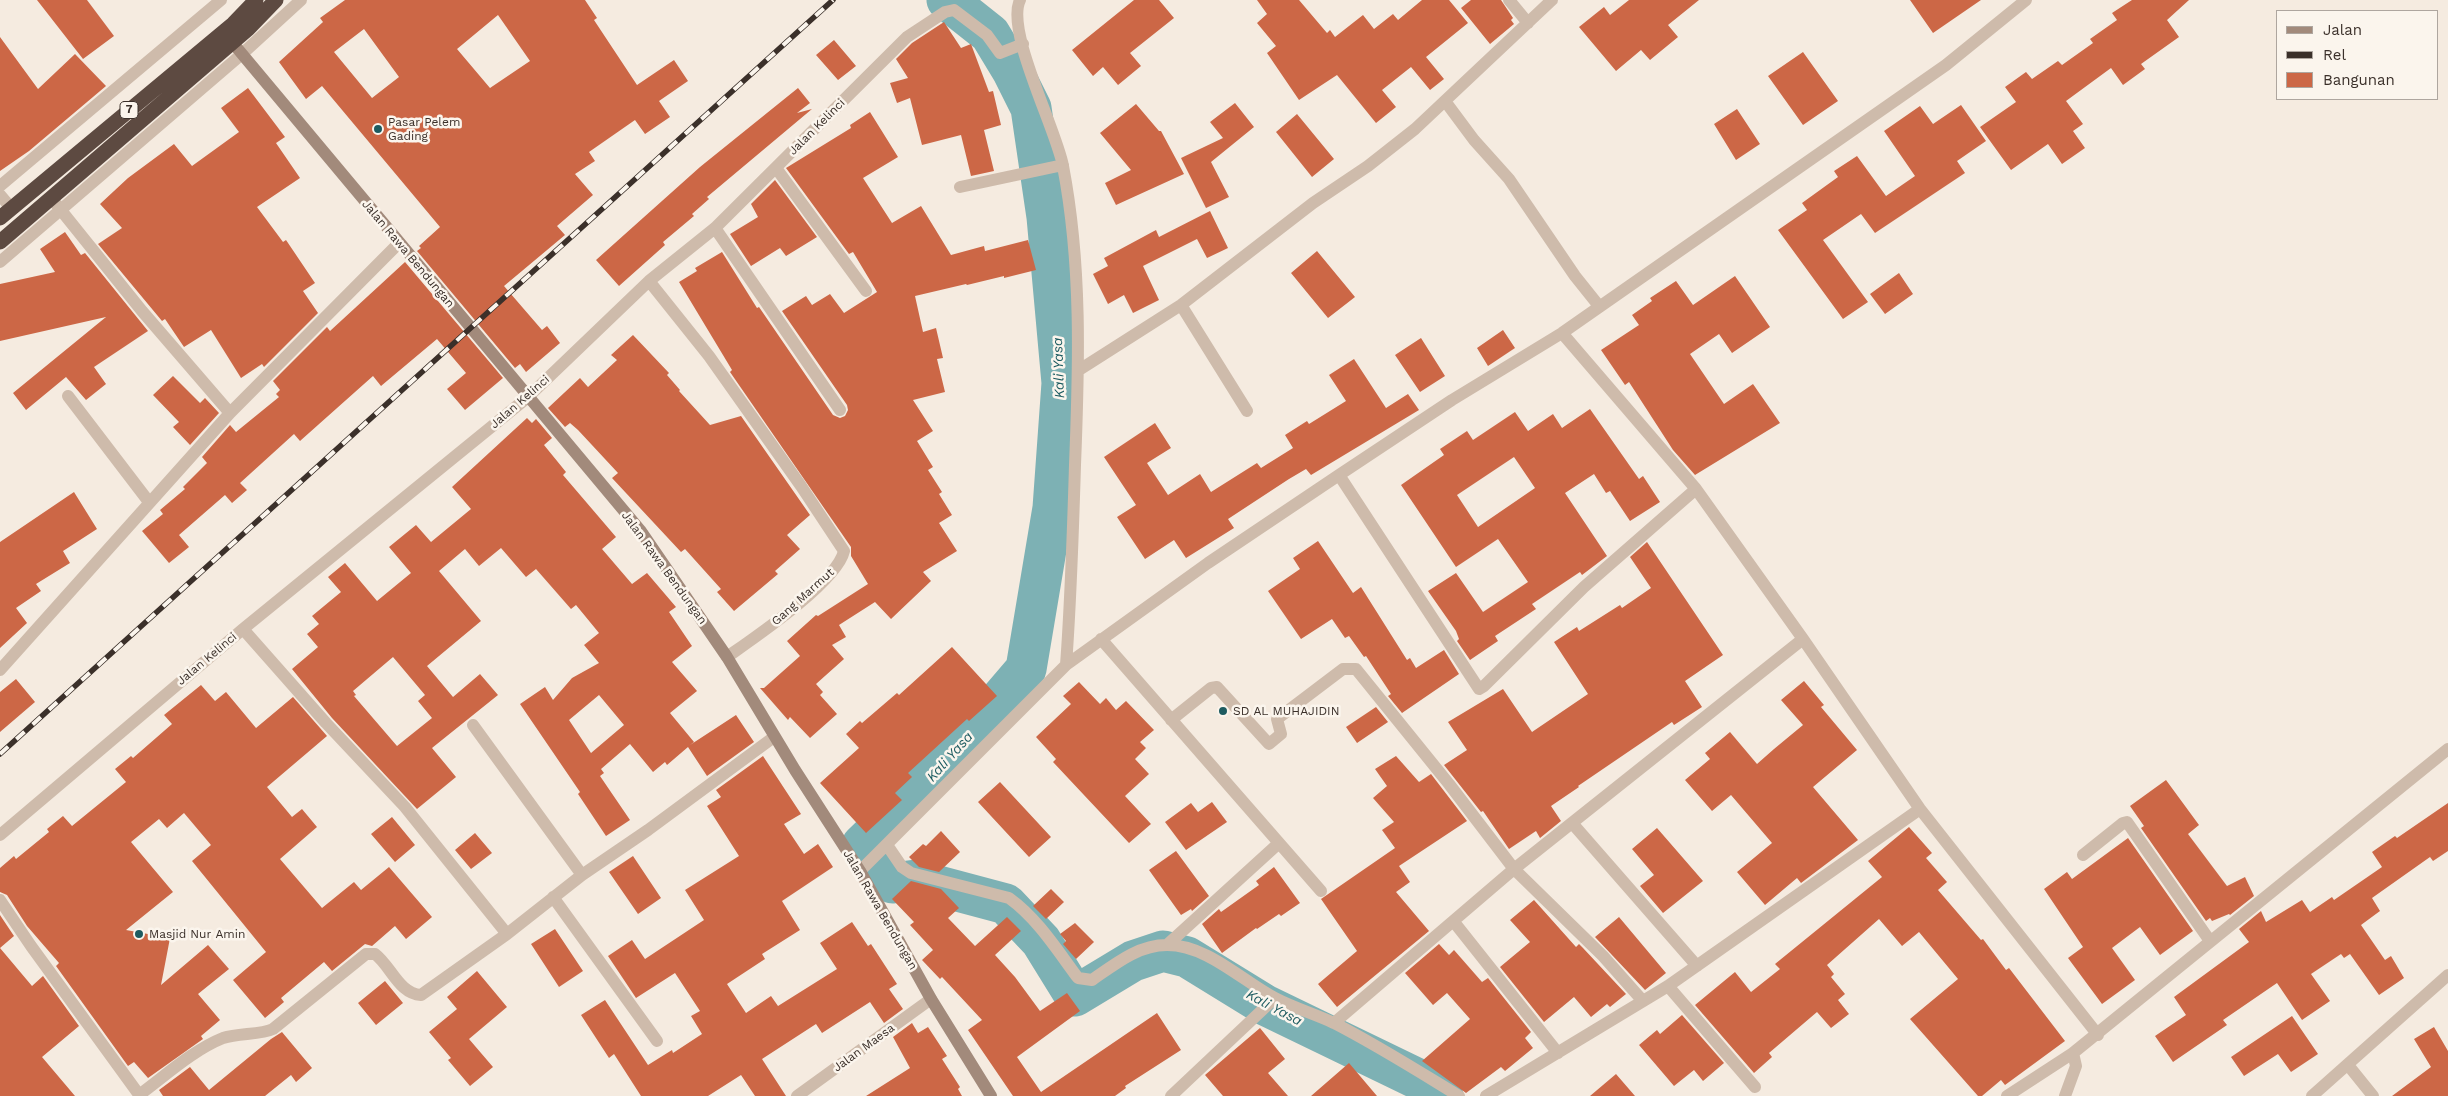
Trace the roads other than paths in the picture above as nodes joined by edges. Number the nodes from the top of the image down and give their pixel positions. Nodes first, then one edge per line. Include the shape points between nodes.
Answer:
1 (221, 0) edge
2 (256, 0) edge
3 (276, 0) edge
4 (301, 0) edge
5 (1020, 0) edge
6 (1509, 0) edge
7 (1552, 0) edge
8 (2026, 0) edge
9 (1528, 24) junction
10 (232, 42) junction
11 (1022, 44) junction
12 (242, 54) junction
13 (1447, 103) junction
14 (1058, 166) junction
15 (776, 168) junction
16 (0, 186) edge
17 (960, 187) dead end
18 (0, 196) edge
19 (57, 205) junction
20 (5, 213) edge
21 (715, 228) junction
22 (0, 242) edge
23 (398, 244) junction
24 (0, 262) edge
25 (649, 281) junction
26 (866, 291) dead end
27 (1181, 304) junction
28 (1599, 306) junction
29 (1562, 333) junction
30 (1079, 370) junction
31 (68, 396) dead end
32 (528, 397) junction
33 (840, 410) dead end
34 (1247, 411) dead end
35 (230, 413) junction
36 (1339, 475) junction
37 (1696, 490) junction
38 (149, 502) junction
39 (243, 630) junction
40 (1101, 639) junction
41 (1803, 639) junction
42 (727, 657) junction
43 (1066, 665) junction
44 (0, 670) edge
45 (1171, 720) junction
46 (472, 725) dead end
47 (774, 737) junction
48 (2448, 749) edge
49 (1920, 809) junction
50 (1572, 823) junction
51 (0, 835) edge
52 (1279, 843) junction
53 (886, 845) junction
54 (2083, 855) dead end
55 (1514, 869) junction
56 (860, 871) junction
57 (582, 875) junction
58 (1321, 891) dead end
59 (553, 897) junction
60 (0, 900) edge
61 (1454, 922) junction
62 (507, 934) junction
63 (2210, 941) junction
64 (1167, 945) junction
65 (1697, 966) junction
66 (2448, 975) edge
67 (1668, 986) junction
68 (931, 999) junction
69 (1642, 1000) junction
70 (1267, 1004) junction
71 (1334, 1023) junction
72 (2098, 1035) junction
73 (657, 1041) dead end
74 (1558, 1053) junction
75 (2073, 1053) junction
76 (2348, 1065) junction
77 (1755, 1087) dead end
78 (139, 1095) edge
79 (797, 1096) edge
80 (991, 1096) edge
81 (1171, 1096) edge
82 (1459, 1096) edge
83 (1486, 1096) edge
84 (2007, 1096) edge
85 (2065, 1096) edge
86 (2312, 1096) edge
87 (2373, 1096) edge

1 - 16 street
2 - 20 highway, 7 via 233,24
3 - 10 highway, 7
4 - 12 street
5 - 11 street via 1018,21
6 - 9 street
7 - 9 street
8 - 28 street via 1946,64
9 - 13 street
10 - 12 street, Jalan Rawa Bendungan
10 - 19 highway, 7
11 - 14 street
11 - 15 street, Jalan Kelinci via 1000,53 988,35 961,14 954,10 945,12 888,54
12 - 19 street
12 - 23 street, Jalan Rawa Bendungan
13 - 27 street via 1368,166 1313,202
13 - 28 street via 1509,179
14 - 17 street
14 - 30 street via 1077,277
15 - 21 street, Jalan Kelinci
15 - 26 street
18 - 20 street
19 - 22 highway, 7
19 - 24 street
19 - 35 street
21 - 25 street, Jalan Kelinci
21 - 33 street
23 - 32 street, Jalan Rawa Bendungan
23 - 35 street
25 - 32 street, Jalan Kelinci
25 - 42 street, Gang Marmut via 709,356 844,552 828,576 780,620
27 - 30 street
27 - 34 street
28 - 29 street
29 - 36 street via 1452,400
29 - 37 street
30 - 43 street
31 - 38 street
32 - 39 street, Jalan Kelinci
32 - 42 street, Jalan Rawa Bendungan via 640,530
35 - 38 street
36 - 37 street via 1479,688 1584,587
36 - 40 street
37 - 41 street
38 - 44 street
39 - 51 street, Jalan Kelinci
39 - 62 street via 406,807
40 - 43 street
40 - 45 street
41 - 49 street
41 - 50 street
42 - 47 street, Jalan Rawa Bendungan
43 - 53 street
45 - 52 street
45 - 55 street via 1211,688 1217,687 1269,744 1282,734 1276,719 1340,671 1356,669
46 - 57 street
47 - 56 street, Jalan Rawa Bendungan
47 - 57 street
48 - 63 street
49 - 65 street
49 - 72 street
50 - 55 street
50 - 65 street
52 - 58 street
52 - 64 street
53 - 56 street
53 - 64 street via 902,867 912,873 1009,898 1046,934 1078,978 1092,980 1144,948
54 - 63 street via 2127,822
55 - 61 street
55 - 69 street
56 - 68 street, Jalan Rawa Bendungan
57 - 59 street
59 - 62 street
59 - 73 street
60 - 78 street
61 - 71 street
61 - 74 street
62 - 78 street via 421,995 408,991 375,954 366,954 273,1028 222,1039
63 - 72 street
64 - 70 street via 1212,958
65 - 67 street
66 - 76 street
67 - 69 street
67 - 77 street
68 - 79 street, Jalan Maesa
68 - 80 street, Jalan Rawa Bendungan
69 - 74 street
70 - 71 street
70 - 81 street
71 - 82 street
72 - 75 street
74 - 83 street
75 - 84 street
75 - 85 street via 2076,1066
76 - 86 street
76 - 87 street

